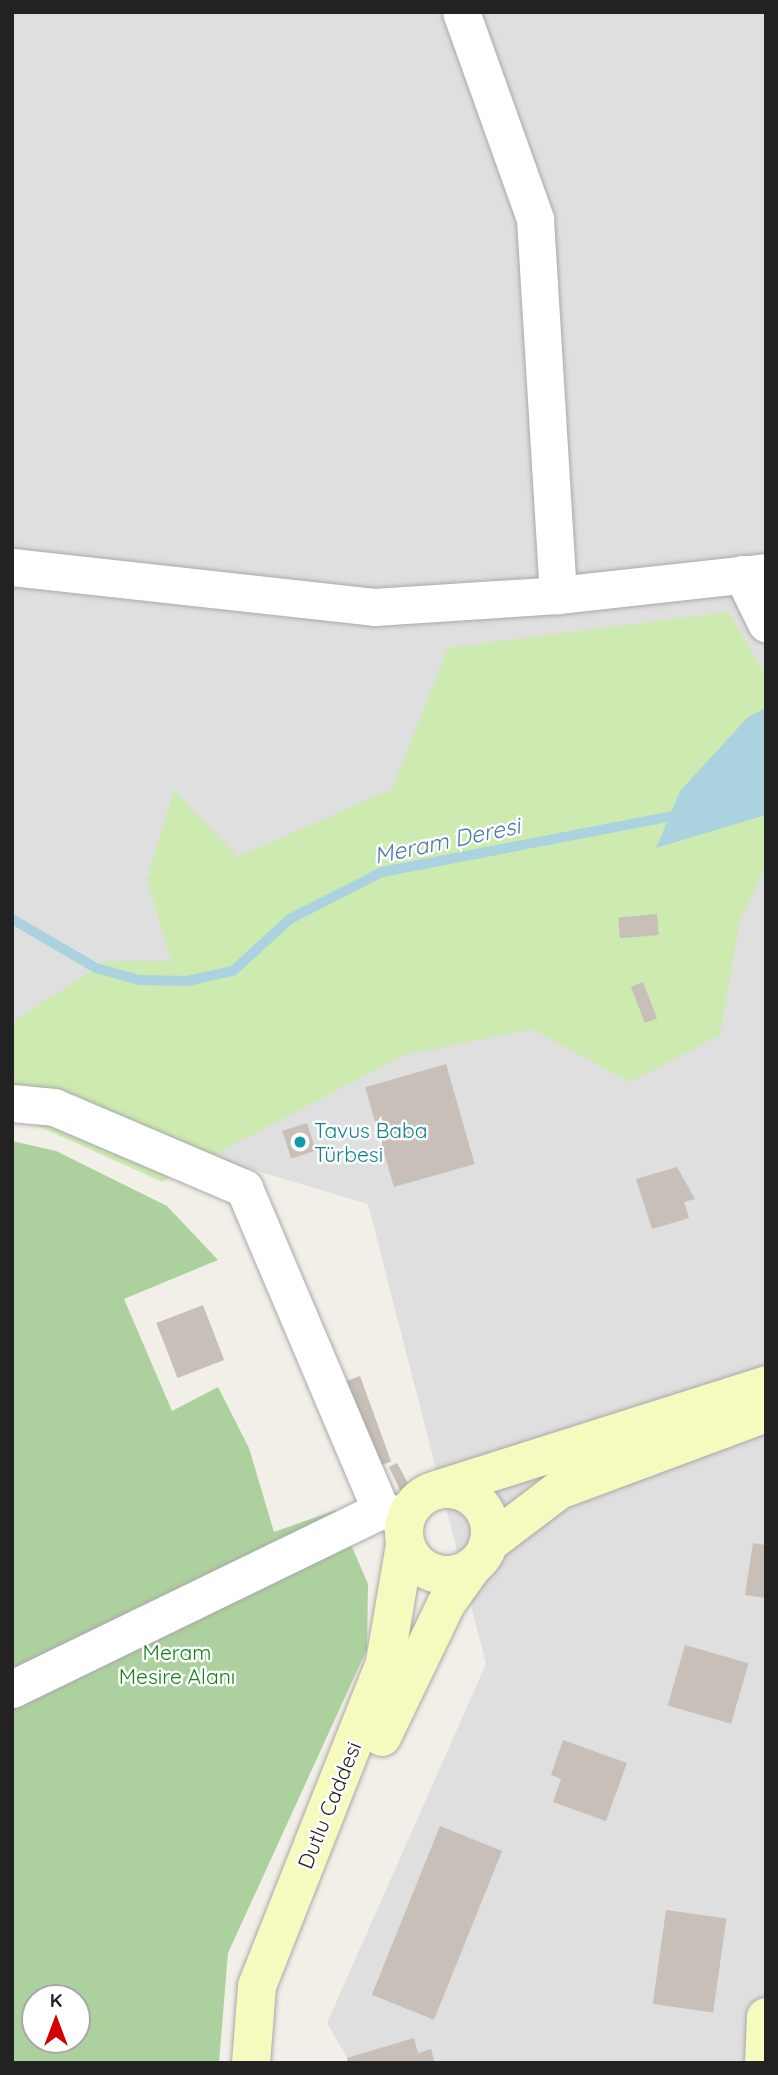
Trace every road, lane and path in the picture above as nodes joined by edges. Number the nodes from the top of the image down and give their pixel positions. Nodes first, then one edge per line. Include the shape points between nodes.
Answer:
1 (461, 12) edge
2 (12, 567) edge
3 (754, 573) edge
4 (558, 595) junction
5 (766, 623) edge
6 (12, 1103) edge
7 (766, 1385) edge
8 (766, 1413) edge
9 (439, 1489) junction
10 (398, 1524) junction
11 (481, 1555) junction
12 (12, 1689) edge
13 (766, 2017) edge
14 (251, 2063) edge
15 (265, 2063) edge
16 (764, 2063) edge

1 - 4 street via 535,219
2 - 4 street via 374,607
3 - 4 street
3 - 5 street
6 - 10 street via 54,1107 244,1188
7 - 9 main road
8 - 11 main road, Dutlu Caddesi via 559,1490
9 - 10 main road via 414,1504
9 - 11 main road via 454,1489 480,1504 488,1517
10 - 11 main road via 412,1558 434,1574 448,1576
10 - 12 street
10 - 14 main road, Dutlu Caddesi via 385,1662 257,1986
11 - 15 main road, Dutlu Caddesi via 412,1669 285,1962 270,2009
13 - 16 main road

